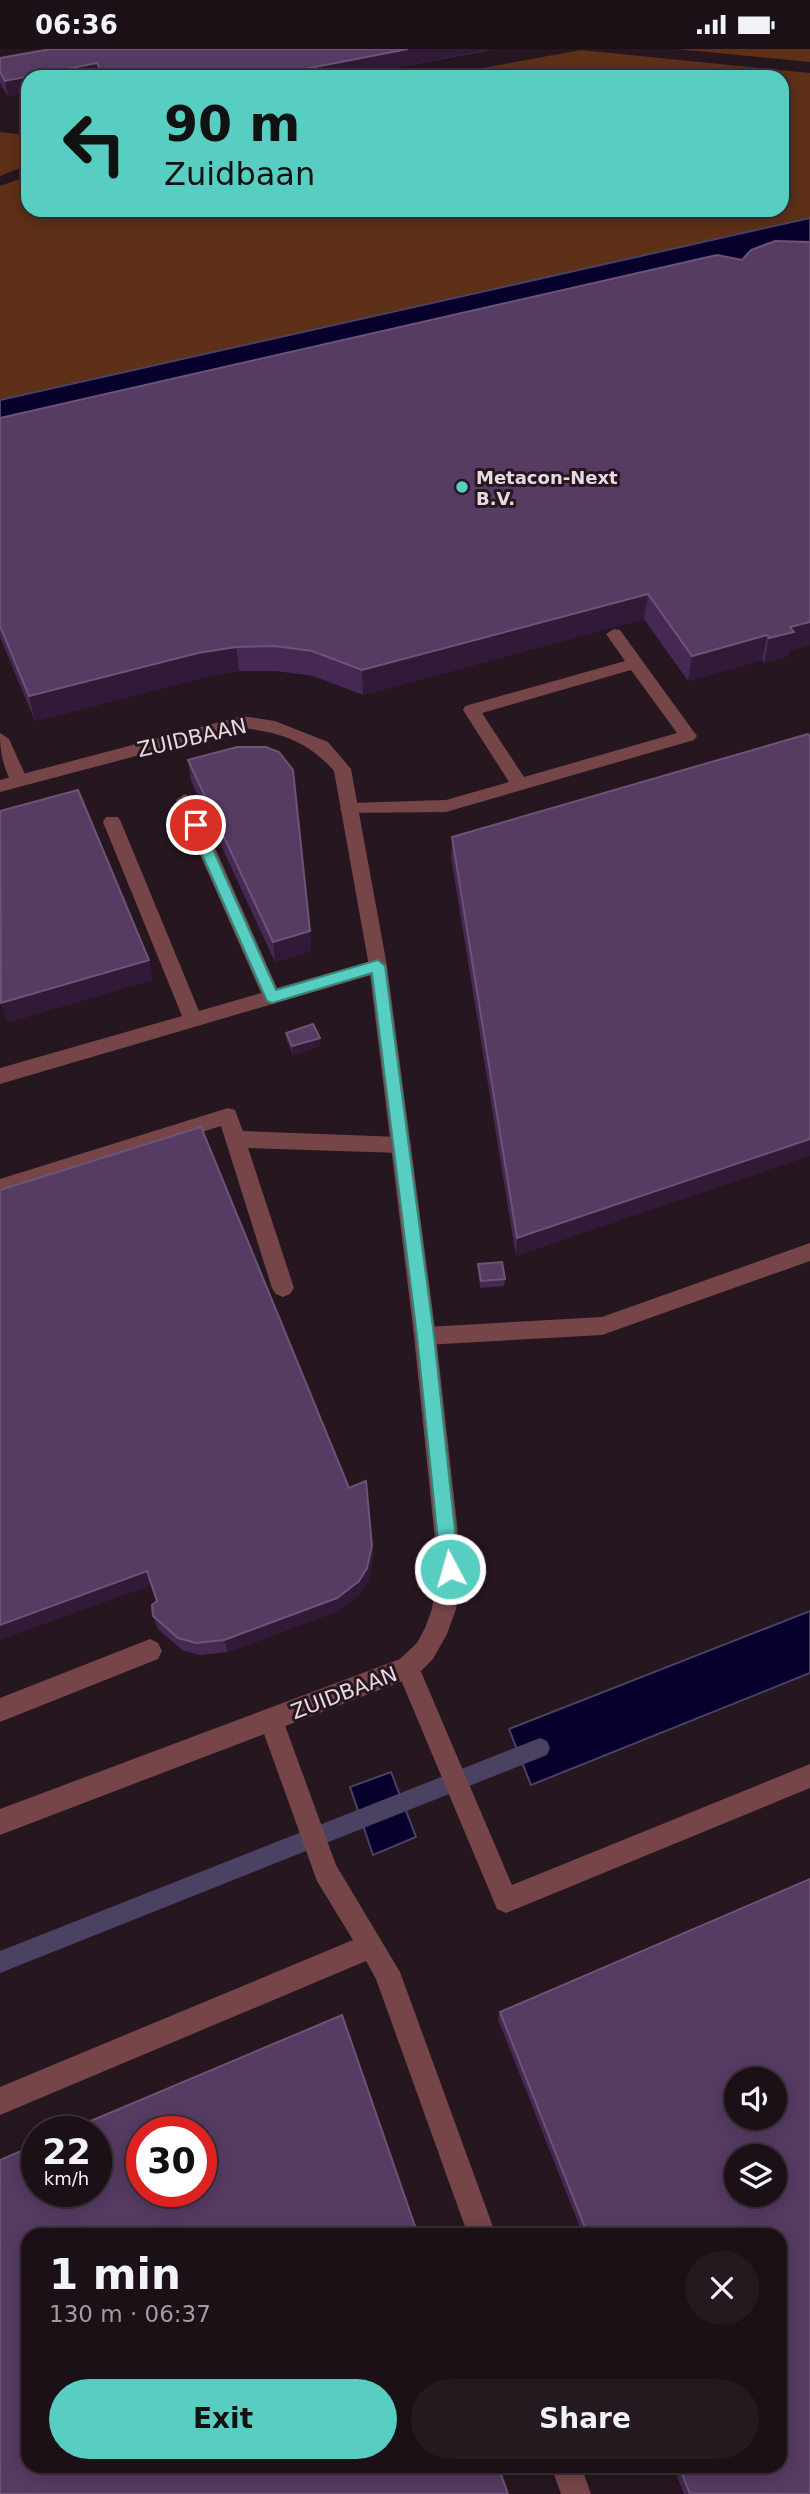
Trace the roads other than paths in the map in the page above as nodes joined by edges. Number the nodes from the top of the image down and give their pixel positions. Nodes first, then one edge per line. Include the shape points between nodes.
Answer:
1 (614, 634) edge
2 (636, 663) junction
3 (0, 739) edge
4 (9, 783) edge
5 (520, 785) junction
6 (185, 800) dead end
7 (349, 809) junction
8 (112, 822) dead end
9 (378, 966) junction
10 (272, 997) junction
11 (193, 1020) junction
12 (0, 1076) edge
13 (235, 1139) junction
14 (401, 1145) junction
15 (0, 1187) edge
16 (810, 1252) edge
17 (284, 1288) dead end
18 (425, 1336) junction
19 (149, 1651) dead end
20 (408, 1668) junction
21 (0, 1710) edge
22 (271, 1720) junction
23 (810, 1776) edge
24 (0, 1822) edge
25 (371, 1946) junction
26 (0, 2101) edge
27 (479, 2228) edge
28 (568, 2473) edge
29 (576, 2494) edge

1 - 2 street
2 - 5 street via 471,710
2 - 5 street via 688,736
3 - 4 street
4 - 7 street, ZUIDBAAN via 242,722 269,725 322,746 342,769
5 - 7 street via 446,806
6 - 10 street
7 - 9 street, ZUIDBAAN
8 - 11 street
9 - 10 street
9 - 14 street, ZUIDBAAN
10 - 11 street
11 - 12 street
13 - 14 street
13 - 15 street via 228,1116
13 - 17 street
14 - 18 street, ZUIDBAAN
16 - 18 street via 602,1327
18 - 20 street, ZUIDBAAN via 450,1569 435,1634
19 - 21 street
20 - 22 street, ZUIDBAAN
20 - 23 street via 506,1900
22 - 24 street, ZUIDBAAN
22 - 25 street via 326,1872
25 - 26 street
25 - 27 street via 387,1972
28 - 29 street

